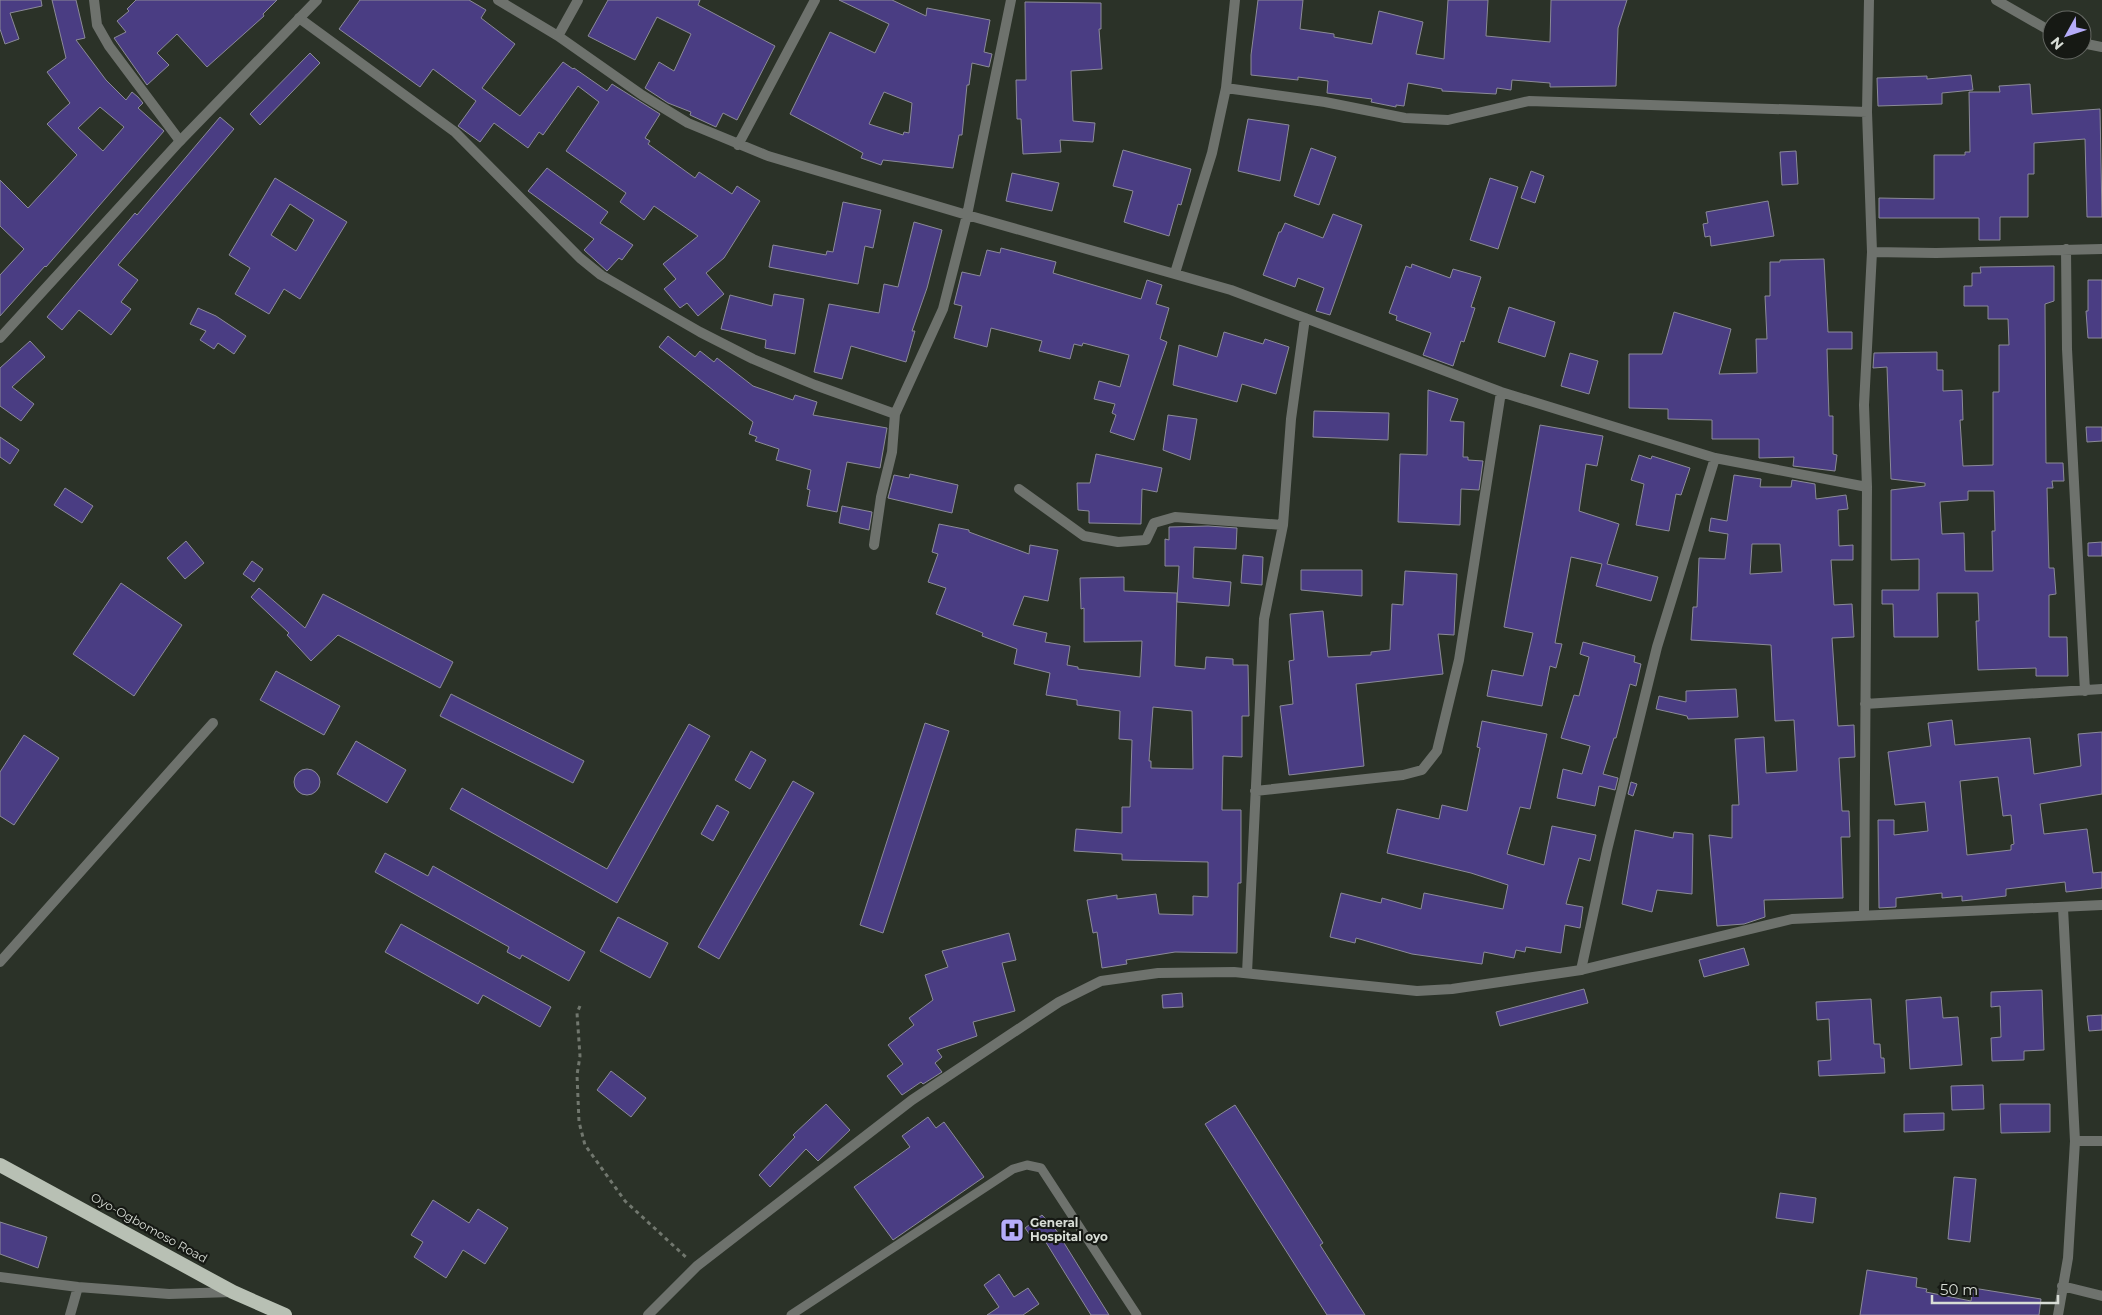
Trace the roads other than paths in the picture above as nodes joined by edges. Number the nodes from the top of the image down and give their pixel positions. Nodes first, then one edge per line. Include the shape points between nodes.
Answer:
1 (94, 0) edge
2 (317, 0) edge
3 (498, 0) edge
4 (578, 0) edge
5 (815, 0) edge
6 (1011, 0) edge
7 (1235, 0) edge
8 (1869, 0) edge
9 (1996, 0) edge
10 (298, 18) junction
11 (2042, 26) edge
12 (558, 36) junction
13 (1226, 88) junction
14 (1867, 112) junction
15 (180, 142) junction
16 (738, 145) junction
17 (967, 215) junction
18 (2102, 249) edge
19 (2066, 250) junction
20 (1872, 252) junction
21 (1175, 273) junction
22 (1306, 318) junction
23 (0, 338) edge
24 (1501, 392) junction
25 (896, 414) junction
26 (1715, 458) junction
27 (1867, 487) junction
28 (1019, 488) dead end
29 (1283, 525) junction
30 (874, 544) dead end
31 (2102, 689) edge
32 (2085, 692) junction
33 (1865, 704) junction
34 (213, 723) dead end
35 (1255, 792) junction
36 (2102, 905) edge
37 (2063, 908) junction
38 (1864, 914) junction
39 (0, 962) edge
40 (1581, 970) junction
41 (1248, 973) junction
42 (2075, 1141) junction
43 (2102, 1141) edge
44 (0, 1165) edge
45 (0, 1277) edge
46 (2062, 1286) junction
47 (78, 1287) junction
48 (233, 1292) junction
49 (2102, 1296) edge
50 (70, 1315) edge
51 (285, 1315) edge
52 (648, 1315) edge
53 (791, 1315) edge
54 (1137, 1315) edge
55 (2058, 1315) edge

1 - 15 street via 96,25 108,46
2 - 10 street
3 - 12 street
4 - 12 street
5 - 16 street
6 - 17 street
7 - 13 street
8 - 14 street
9 - 11 street
10 - 15 street
10 - 25 street via 455,132 600,275 753,359
12 - 16 street via 642,95 688,122
13 - 14 street via 1325,102 1405,118 1448,120 1529,101
13 - 21 street via 1212,153
14 - 20 street
15 - 23 street
16 - 17 street
17 - 21 street
17 - 25 street via 943,309
18 - 19 street
19 - 20 street
19 - 32 street via 2067,349
20 - 27 street via 1864,405
21 - 22 street
22 - 24 street
22 - 29 street via 1291,419
24 - 26 street
24 - 35 street via 1459,660 1437,751 1422,770 1403,775
25 - 30 street
26 - 27 street
26 - 40 street via 1657,647
27 - 33 street
28 - 29 street via 1084,536 1106,540 1146,540 1154,523 1175,517
29 - 35 street via 1264,618
31 - 32 street
32 - 33 street
33 - 38 street
34 - 39 street
35 - 41 street
36 - 37 street
37 - 38 street
37 - 42 street
38 - 40 street via 1792,919
40 - 41 street via 1418,991
41 - 52 street via 1158,973 1101,981 1059,1002 912,1100 697,1266
42 - 43 street
42 - 46 street via 2068,1258
44 - 48 highway, Oyo-Ogbomoso Road
45 - 47 street
46 - 49 street
46 - 55 street
47 - 48 street via 169,1294
47 - 50 street
48 - 51 highway, Oyo-Ogbomoso Road
53 - 54 lane via 1013,1169 1028,1165 1041,1168

